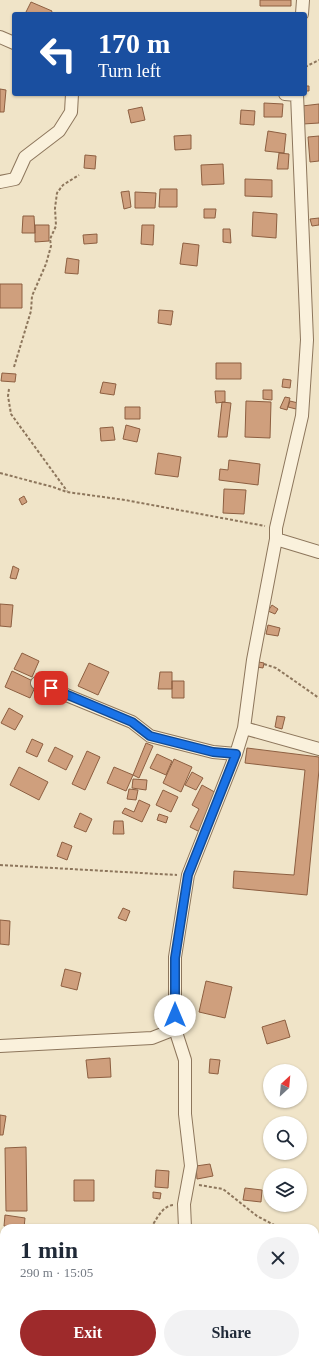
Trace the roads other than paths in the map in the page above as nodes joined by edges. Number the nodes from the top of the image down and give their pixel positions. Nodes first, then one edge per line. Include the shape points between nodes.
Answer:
1 (303, 0) edge
2 (302, 12) edge
3 (0, 38) edge
4 (12, 41) edge
5 (72, 96) edge
6 (297, 96) edge
7 (0, 182) edge
8 (276, 534) junction
9 (319, 552) edge
10 (37, 683) dead end
11 (244, 728) junction
12 (319, 749) edge
13 (236, 754) junction
14 (175, 1029) junction
15 (0, 1046) edge
16 (185, 1224) edge

1 - 2 street
3 - 4 street
5 - 7 street via 71,112 59,131 25,157 15,179
6 - 8 street via 307,340 302,416
8 - 9 street
8 - 11 street via 253,660
10 - 13 street via 132,722 150,736 213,752
11 - 12 street
11 - 13 street
13 - 14 street via 188,875 175,958
14 - 15 street via 152,1038
14 - 16 street via 185,1060 185,1114 191,1166 184,1204

